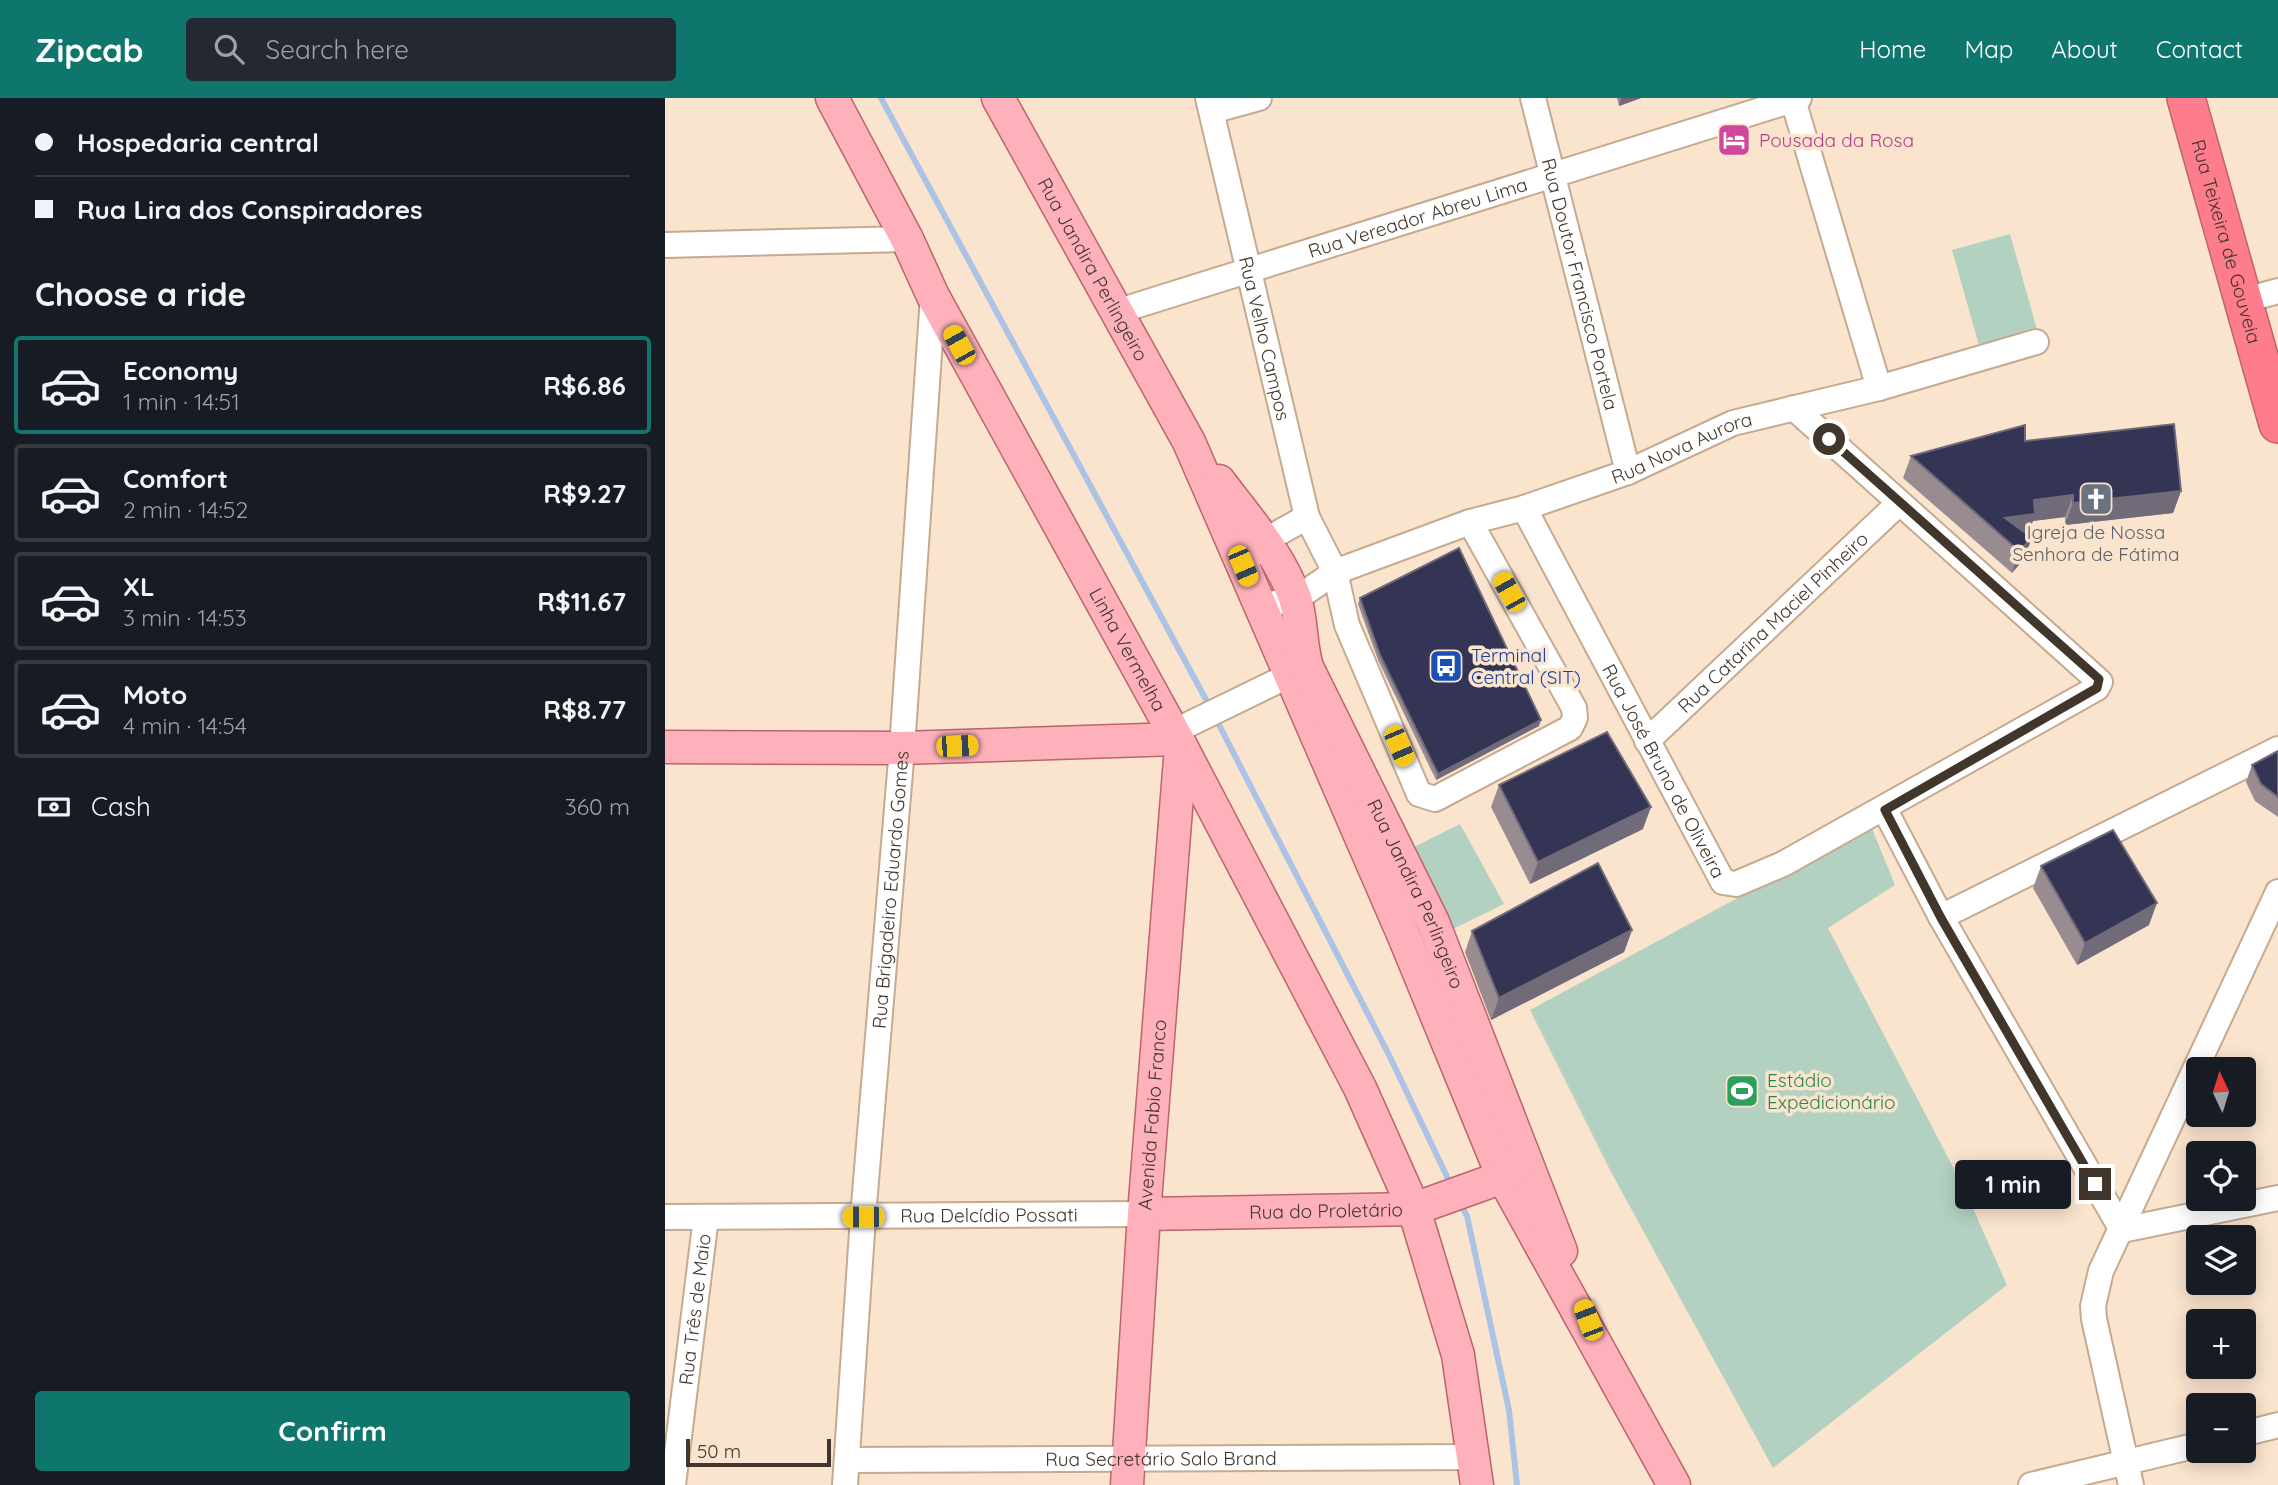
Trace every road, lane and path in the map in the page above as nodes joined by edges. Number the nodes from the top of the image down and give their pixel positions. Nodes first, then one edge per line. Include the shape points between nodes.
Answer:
1 (832, 98) edge
2 (998, 98) edge
3 (1259, 98) edge
4 (1533, 98) edge
5 (2186, 98) edge
6 (1796, 99) edge
7 (1210, 104) edge
8 (1553, 176) junction
9 (907, 239) junction
10 (665, 245) edge
11 (1250, 267) junction
12 (933, 296) junction
13 (2261, 296) edge
14 (1119, 311) junction
15 (2036, 342) dead end
16 (1879, 388) junction
17 (1794, 408) junction
18 (2278, 424) edge
19 (1189, 442) junction
20 (1628, 472) junction
21 (1899, 503) junction
22 (1524, 508) junction
23 (1307, 517) junction
24 (1470, 522) junction
25 (1264, 541) junction
26 (1243, 566) junction
27 (1335, 572) junction
28 (1296, 599) junction
29 (1260, 606) junction
30 (1290, 675) junction
31 (1183, 734) junction
32 (1647, 741) junction
33 (665, 747) edge
34 (902, 748) junction
35 (2278, 749) edge
36 (1885, 810) junction
37 (1176, 812) junction
38 (1217, 815) junction
39 (2278, 892) edge
40 (1941, 918) junction
41 (1433, 922) junction
42 (1403, 934) junction
43 (1525, 1154) junction
44 (1503, 1177) junction
45 (2278, 1198) edge
46 (1419, 1207) junction
47 (1144, 1214) junction
48 (665, 1217) edge
49 (706, 1217) junction
50 (863, 1217) junction
51 (2122, 1230) junction
52 (1606, 1367) junction
53 (2278, 1425) edge
54 (2256, 1430) edge
55 (2186, 1450) edge
56 (848, 1460) junction
57 (1476, 1471) edge
58 (1127, 1472) edge
59 (2128, 1474) edge
60 (673, 1485) edge
61 (845, 1485) edge
62 (1674, 1485) edge
63 (2031, 1485) edge

1 - 9 main road, Linha Vermelha
2 - 14 main road, Rua Jandira Perlingeiro
3 - 7 street
4 - 8 street, Rua Doutor Francisco Portela
5 - 13 highway, Rua Teixeira de Gouveia
6 - 8 street, Rua Vereador Abreu Lima
6 - 16 street
7 - 11 street, Rua Velho Campos
8 - 11 street, Rua Vereador Abreu Lima
8 - 20 street, Rua Doutor Francisco Portela
9 - 10 street
9 - 12 main road, Linha Vermelha
11 - 14 street, Rua Vereador Abreu Lima
11 - 23 street, Rua Velho Campos
12 - 31 main road, Linha Vermelha
12 - 34 street, Rua Brigadeiro Eduardo Gomes
13 - 18 highway, Rua Teixeira de Gouveia
14 - 19 main road, Rua Jandira Perlingeiro
15 - 16 street, Rua Nova Aurora
16 - 17 street, Rua Nova Aurora
17 - 20 street, Rua Nova Aurora via 1710,432
17 - 21 street
19 - 25 main road, Rua Jandira Perlingeiro
19 - 26 main road, Rua Jandira Perlingeiro
20 - 22 street, Rua Nova Aurora
21 - 32 street, Rua Catarina Maciel Pinheiro
21 - 36 street via 2099,682 2097,688
22 - 24 street, Rua Nova Aurora
22 - 32 street, Rua José Bruno de Oliveira
23 - 25 street
23 - 27 street, Rua Velho Campos
24 - 27 street, Rua Nova Aurora
24 - 27 street, Rua Velho Campos via 1574,708 1575,718 1570,728 1435,799 1419,794 1347,625
25 - 26 street
25 - 28 main road, Rua Jandira Perlingeiro
26 - 29 main road, Rua Jandira Perlingeiro
27 - 28 street, Rua Nova Aurora
28 - 29 street
28 - 41 main road, Rua Jandira Perlingeiro via 1307,667
29 - 30 main road, Rua Jandira Perlingeiro
30 - 31 street
30 - 42 main road, Rua Jandira Perlingeiro
31 - 34 main road
31 - 37 main road, Avenida Fabio Franco
31 - 38 main road, Linha Vermelha
32 - 36 street, Rua José Bruno de Oliveira via 1727,885 1783,864
33 - 34 main road
34 - 50 street, Rua Brigadeiro Eduardo Gomes
35 - 40 street
36 - 40 street
37 - 38 main road via 1197,807
37 - 47 main road, Avenida Fabio Franco
38 - 46 main road, Linha Vermelha
39 - 51 street
40 - 51 street
41 - 42 main road via 1413,925
41 - 43 main road, Rua Jandira Perlingeiro
42 - 44 main road, Rua Jandira Perlingeiro
43 - 44 main road via 1514,1171
43 - 52 main road, Rua Jandira Perlingeiro
44 - 46 main road, Rua do Proletário
44 - 52 main road, Rua Jandira Perlingeiro
45 - 51 street
46 - 47 main road, Rua do Proletário
46 - 57 main road, Linha Vermelha via 1458,1355
47 - 50 street, Rua Delcídio Possati
47 - 58 main road, Avenida Fabio Franco
48 - 49 street, Rua Delcídio Possati
49 - 50 street, Rua Delcídio Possati
49 - 60 street, Rua Três de Maio
50 - 56 street, Rua Brigadeiro Eduardo Gomes
51 - 59 street via 2101,1271 2093,1306
52 - 62 main road, Rua Jandira Perlingeiro
53 - 54 street
55 - 59 street
56 - 58 street, Rua Secretário Salo Brand
56 - 61 street, Rua Brigadeiro Eduardo Gomes
57 - 58 street, Rua Secretário Salo Brand
59 - 63 street

